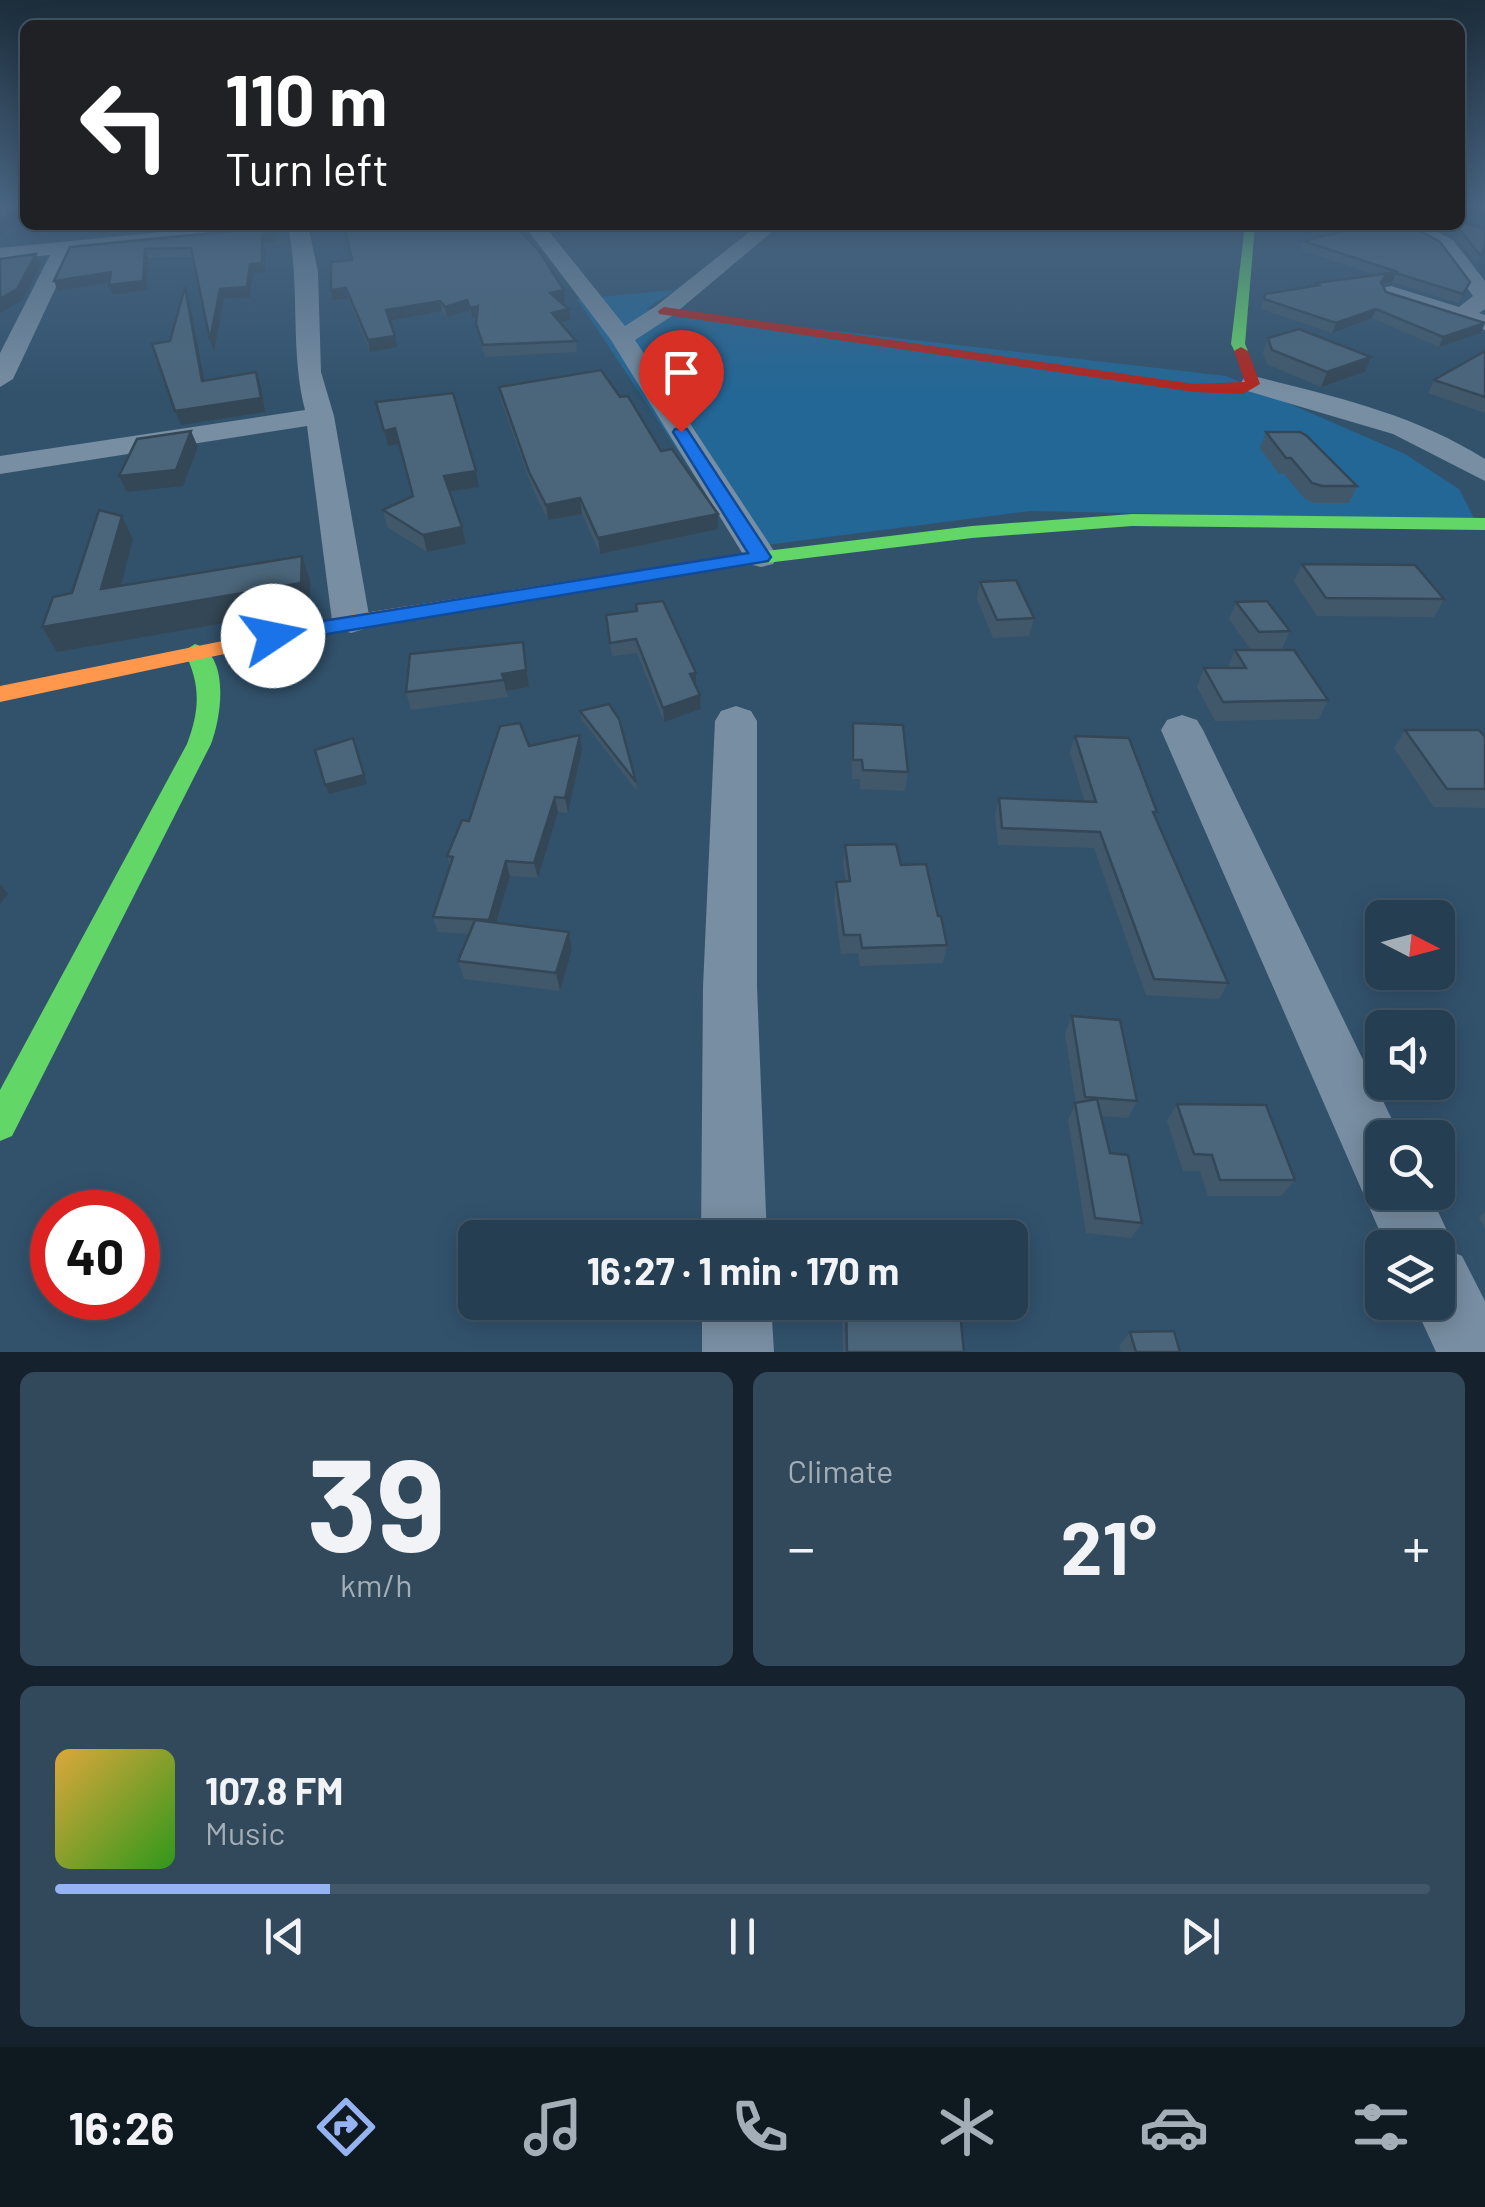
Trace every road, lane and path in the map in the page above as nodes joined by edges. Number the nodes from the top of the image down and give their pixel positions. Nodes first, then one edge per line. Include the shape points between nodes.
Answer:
1 (54, 269) edge
2 (305, 269) edge
3 (568, 269) edge
4 (716, 269) edge
5 (1246, 269) edge
6 (1463, 269) edge
7 (1391, 293) edge
8 (664, 311) junction
9 (1474, 319) edge
10 (622, 338) junction
11 (0, 379) edge
12 (1253, 384) junction
13 (320, 416) junction
14 (0, 465) edge
15 (1485, 472) edge
16 (1485, 524) edge
17 (761, 557) junction
18 (351, 621) junction
19 (195, 651) junction
20 (0, 694) edge
21 (736, 721) dead end
22 (1182, 730) dead end
23 (0, 1124) edge
24 (1365, 1129) edge
25 (734, 1220) edge
26 (1455, 1315) edge
27 (737, 1320) edge
28 (738, 1352) edge
29 (1473, 1352) edge

1 - 11 street
2 - 13 street via 308,372
3 - 10 street
4 - 8 street
5 - 12 street via 1238,344
6 - 9 street via 1484,298
7 - 9 street
8 - 10 street
8 - 12 street via 1194,388
10 - 17 street
12 - 15 street via 1382,419
13 - 14 street
13 - 18 street
16 - 17 street via 1132,520
17 - 18 street
18 - 19 street
19 - 20 street
19 - 23 street via 215,696 199,744
21 - 25 street
22 - 24 street
26 - 29 street
27 - 28 street

